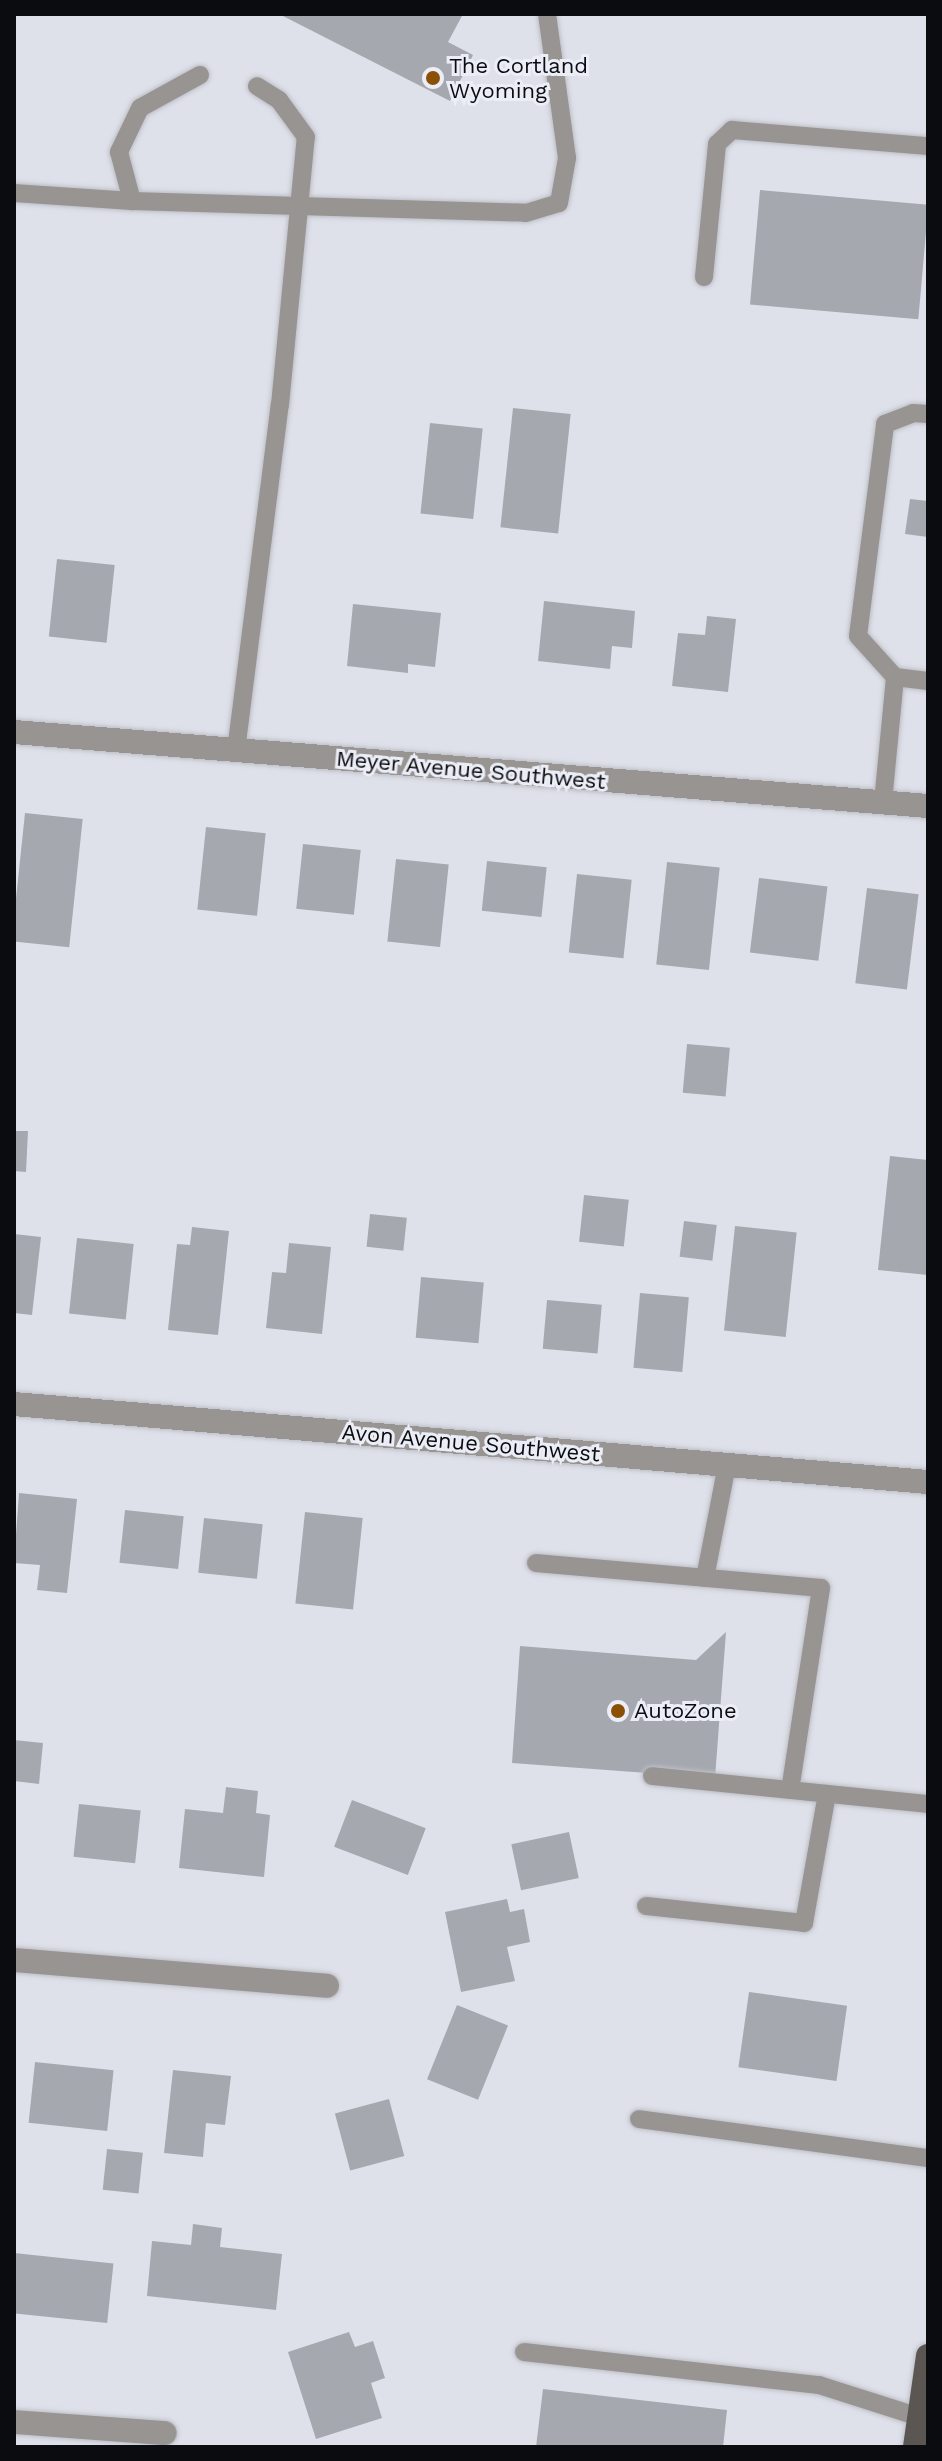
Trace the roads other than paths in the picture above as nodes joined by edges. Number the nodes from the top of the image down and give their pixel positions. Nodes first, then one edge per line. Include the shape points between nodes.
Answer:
1 (547, 14) edge
2 (200, 75) dead end
3 (257, 86) dead end
4 (928, 146) edge
5 (14, 193) edge
6 (132, 201) junction
7 (300, 210) junction
8 (704, 277) dead end
9 (928, 414) edge
10 (895, 677) junction
11 (928, 681) edge
12 (14, 732) edge
13 (236, 751) junction
14 (883, 802) junction
15 (928, 806) edge
16 (14, 1404) edge
17 (727, 1465) junction
18 (928, 1482) edge
19 (536, 1563) dead end
20 (705, 1578) junction
21 (652, 1776) dead end
22 (790, 1790) junction
23 (827, 1794) junction
24 (928, 1804) edge
25 (646, 1906) dead end
26 (14, 1960) edge
27 (327, 1986) dead end
28 (639, 2119) dead end
29 (928, 2158) edge
30 (524, 2352) dead end
31 (928, 2356) edge
32 (924, 2418) edge
33 (14, 2422) edge
34 (165, 2433) dead end
35 (915, 2447) edge

1 - 7 lane via 567,158 559,203 526,213
2 - 6 lane via 140,108 119,152
3 - 7 lane via 279,100 306,137
4 - 8 lane via 732,130 717,144
5 - 6 lane
6 - 7 lane
7 - 13 lane
9 - 10 lane via 913,413 885,424 858,636
10 - 11 lane
10 - 14 lane
12 - 13 street, Meyer Avenue Southwest
13 - 14 street, Meyer Avenue Southwest
14 - 15 street, Meyer Avenue Southwest
16 - 17 street, Avon Avenue Southwest
17 - 18 street, Avon Avenue Southwest
17 - 20 lane
19 - 20 lane
20 - 22 lane via 821,1588
21 - 22 lane
22 - 23 lane
23 - 24 lane
23 - 25 lane via 804,1923
26 - 27 street
28 - 29 lane
30 - 32 lane via 819,2385
31 - 32 main road
32 - 35 main road
33 - 34 street

